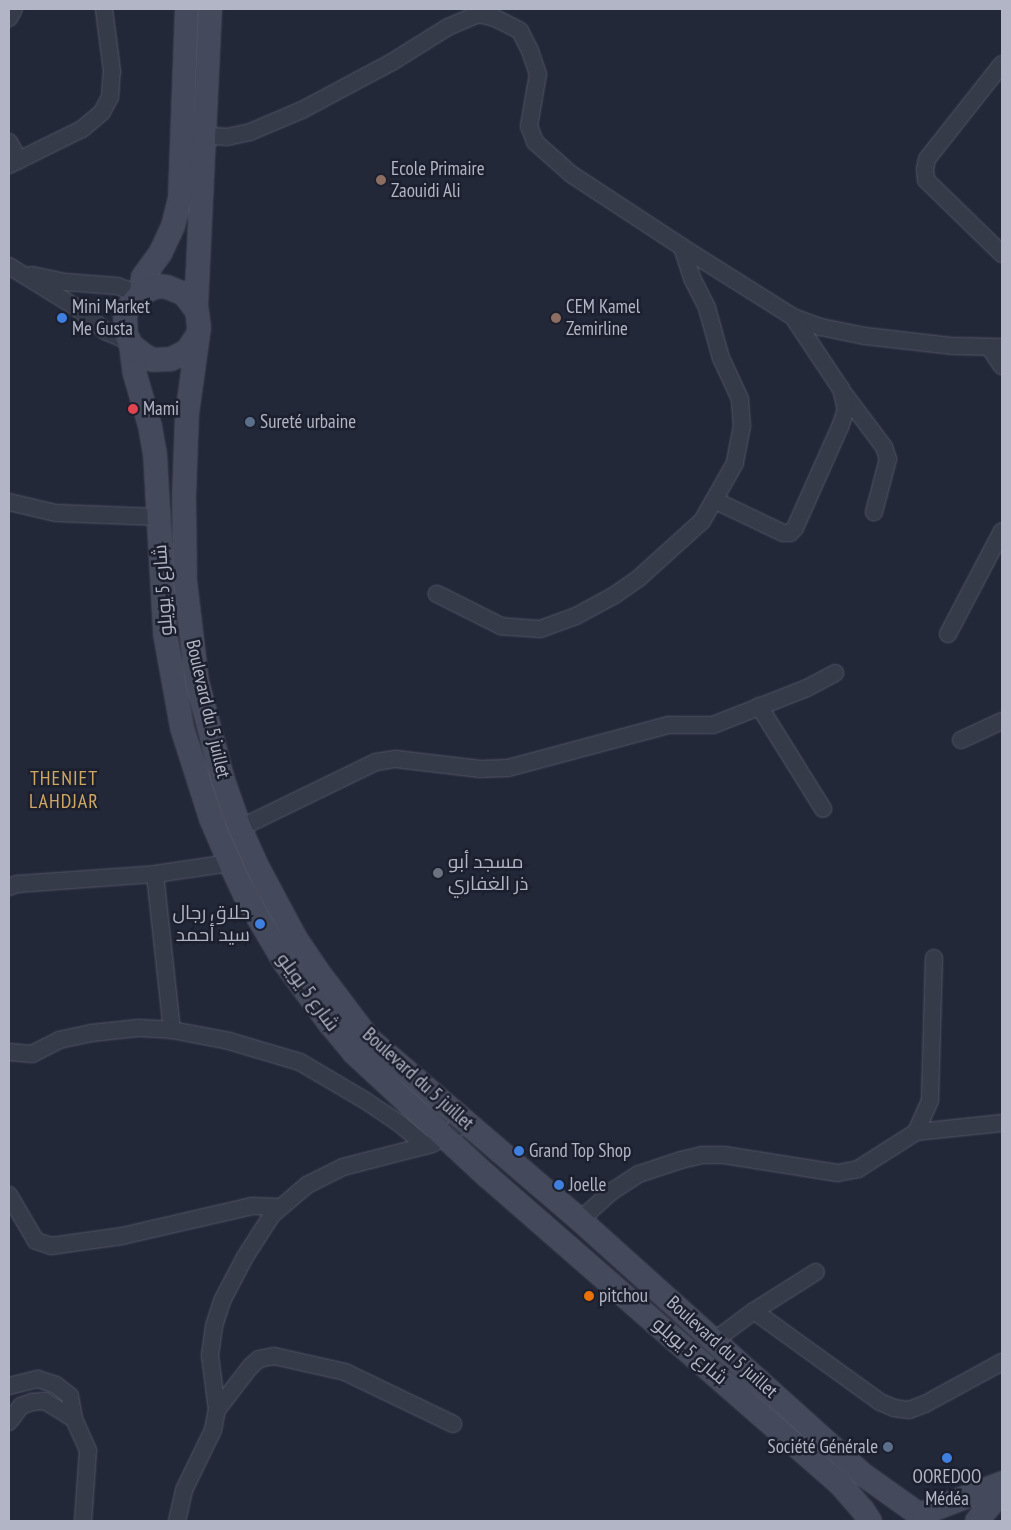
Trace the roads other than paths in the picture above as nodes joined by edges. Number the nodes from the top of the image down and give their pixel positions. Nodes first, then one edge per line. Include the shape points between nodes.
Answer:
1 (14, 9) edge
2 (104, 9) edge
3 (187, 9) edge
4 (210, 9) edge
5 (482, 11) edge
6 (9, 18) edge
7 (1002, 64) edge
8 (204, 136) junction
9 (9, 142) edge
10 (14, 162) edge
11 (682, 247) junction
12 (1002, 254) edge
13 (16, 269) edge
14 (140, 293) junction
15 (196, 308) junction
16 (793, 316) junction
17 (197, 336) junction
18 (130, 343) junction
19 (996, 347) edge
20 (1002, 366) edge
21 (841, 389) junction
22 (714, 500) junction
23 (9, 502) edge
24 (874, 512) dead end
25 (159, 517) junction
26 (1002, 531) edge
27 (436, 594) dead end
28 (948, 634) dead end
29 (836, 673) dead end
30 (759, 706) junction
31 (1002, 721) edge
32 (961, 740) dead end
33 (823, 809) dead end
34 (240, 828) junction
35 (230, 863) junction
36 (155, 874) junction
37 (9, 887) edge
38 (934, 958) dead end
39 (172, 1030) junction
40 (9, 1052) edge
41 (466, 1122) junction
42 (1002, 1123) edge
43 (916, 1132) junction
44 (435, 1141) junction
45 (9, 1195) edge
46 (279, 1207) junction
47 (580, 1220) junction
48 (816, 1272) dead end
49 (754, 1311) junction
50 (714, 1340) junction
51 (1002, 1362) edge
52 (9, 1386) edge
53 (217, 1410) junction
54 (74, 1419) junction
55 (9, 1422) edge
56 (453, 1424) dead end
57 (1002, 1483) edge
58 (1002, 1491) edge
59 (927, 1516) edge
60 (83, 1521) edge
61 (177, 1521) edge
62 (870, 1521) edge
63 (896, 1521) edge
64 (977, 1521) edge

1 - 6 street
2 - 10 street via 112,71 110,97 102,112 82,129
3 - 14 main road via 180,197 173,226 160,254 143,277
4 - 8 main road
5 - 8 street via 302,110 250,132 227,137
5 - 11 street via 520,31 530,51 538,74 529,126 534,142 571,174
7 - 12 street via 926,159 925,169 926,180
8 - 15 main road
9 - 10 street
11 - 16 street
11 - 22 street via 740,399 742,426 735,463
13 - 14 street via 66,282 118,286
13 - 18 street via 77,308 107,332
14 - 15 main road via 158,286 176,289
14 - 18 main road via 126,316 126,334
15 - 17 main road
16 - 19 street via 821,327 865,336 953,346
16 - 21 street
17 - 18 main road via 187,351 171,359 153,360 137,352
17 - 34 main road, Boulevard du 5 juillet via 188,415 184,495 185,580 197,681 208,731
18 - 25 main road, شارع 5 يويلو via 155,453
19 - 20 street
21 - 22 street via 846,410 795,528 782,533
21 - 24 street via 884,447 888,459
22 - 27 street via 702,521 639,578 576,616 540,628 501,626
23 - 25 street via 56,513
25 - 35 main road, شارع 5 يويلو via 161,586 172,681 195,774
26 - 28 street
29 - 30 street
30 - 33 street
30 - 34 street via 713,725 669,725 508,768 480,769 396,759 376,762
31 - 32 street
34 - 41 main road, Boulevard du 5 juillet via 296,939 343,1007 369,1039
35 - 36 street
35 - 44 main road, شارع 5 يويلو via 285,963 354,1053
36 - 37 street
36 - 39 street
38 - 43 street via 930,1100
39 - 40 street via 139,1028 91,1033 59,1040 32,1054
39 - 44 street via 229,1040 300,1062 400,1124
41 - 44 street
41 - 47 main road, Boulevard du 5 juillet
42 - 43 street
43 - 47 street via 858,1169 838,1173 724,1155 702,1155 681,1160 639,1174 611,1192
44 - 46 street via 343,1167 307,1185
44 - 62 main road, شارع 5 يويلو via 840,1484
45 - 46 street via 36,1242 51,1246 122,1236 252,1206
46 - 53 street via 245,1257 223,1299 214,1326 210,1354
47 - 50 main road, Boulevard du 5 juillet
48 - 49 street
49 - 50 street
49 - 51 street via 880,1402 894,1408 909,1410 925,1404
50 - 59 main road, Boulevard du 5 juillet via 861,1473
52 - 54 street via 38,1379 56,1384 70,1396
53 - 56 street via 250,1367 259,1359 274,1356 345,1372
53 - 61 street via 213,1430 184,1490
54 - 55 street via 45,1401 22,1406
54 - 60 street via 88,1450
57 - 59 main road
58 - 64 main road
59 - 63 main road via 905,1516

